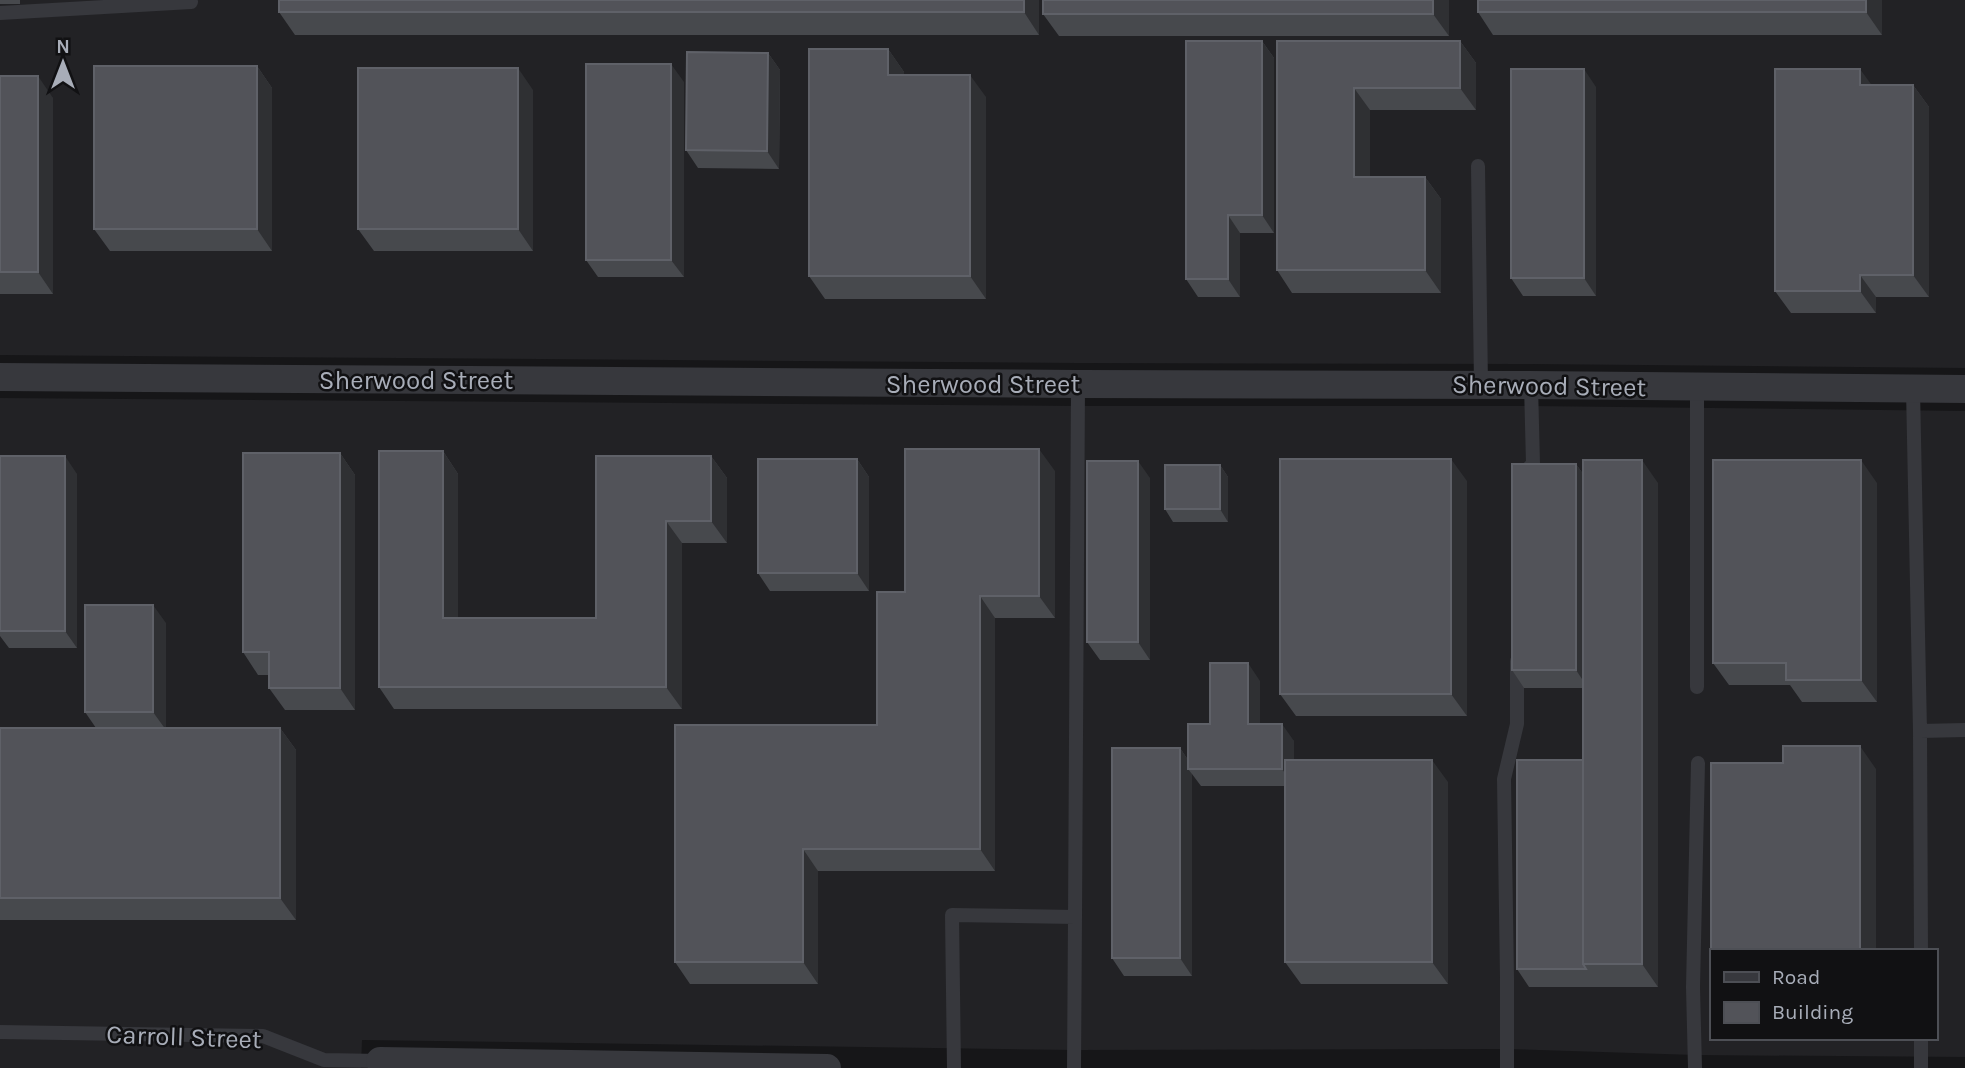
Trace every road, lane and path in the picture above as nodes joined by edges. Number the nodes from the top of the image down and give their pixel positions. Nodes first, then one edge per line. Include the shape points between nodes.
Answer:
1 (191, 2) dead end
2 (0, 13) edge
3 (1478, 166) dead end
4 (0, 377) edge
5 (1078, 384) junction
6 (1481, 385) junction
7 (1531, 385) junction
8 (1697, 388) junction
9 (1913, 389) junction
10 (1965, 389) edge
11 (1519, 490) edge
12 (1517, 641) edge
13 (1697, 687) dead end
14 (1965, 730) edge
15 (1920, 731) junction
16 (1698, 763) dead end
17 (1075, 917) junction
18 (1921, 949) edge
19 (0, 1032) edge
20 (1921, 1040) edge
21 (380, 1061) joint
22 (827, 1068) edge
23 (954, 1068) edge
24 (1074, 1068) edge
25 (1507, 1068) edge
26 (1695, 1068) edge
27 (1921, 1068) edge

1 - 2 lane
3 - 6 lane
4 - 5 street, Sherwood Street
5 - 6 street, Sherwood Street
5 - 17 lane
6 - 7 street, Sherwood Street
7 - 8 street, Sherwood Street
7 - 11 lane via 1533,464 1519,476
8 - 9 street, Sherwood Street
8 - 13 lane
9 - 10 street, Sherwood Street
9 - 15 lane
12 - 25 lane via 1517,724 1504,779
14 - 15 lane
15 - 18 lane
16 - 26 lane
17 - 23 lane via 952,915
17 - 24 lane
19 - 21 lane, Carroll Street via 263,1037 324,1060
20 - 27 lane
21 - 22 street, Carroll Street

